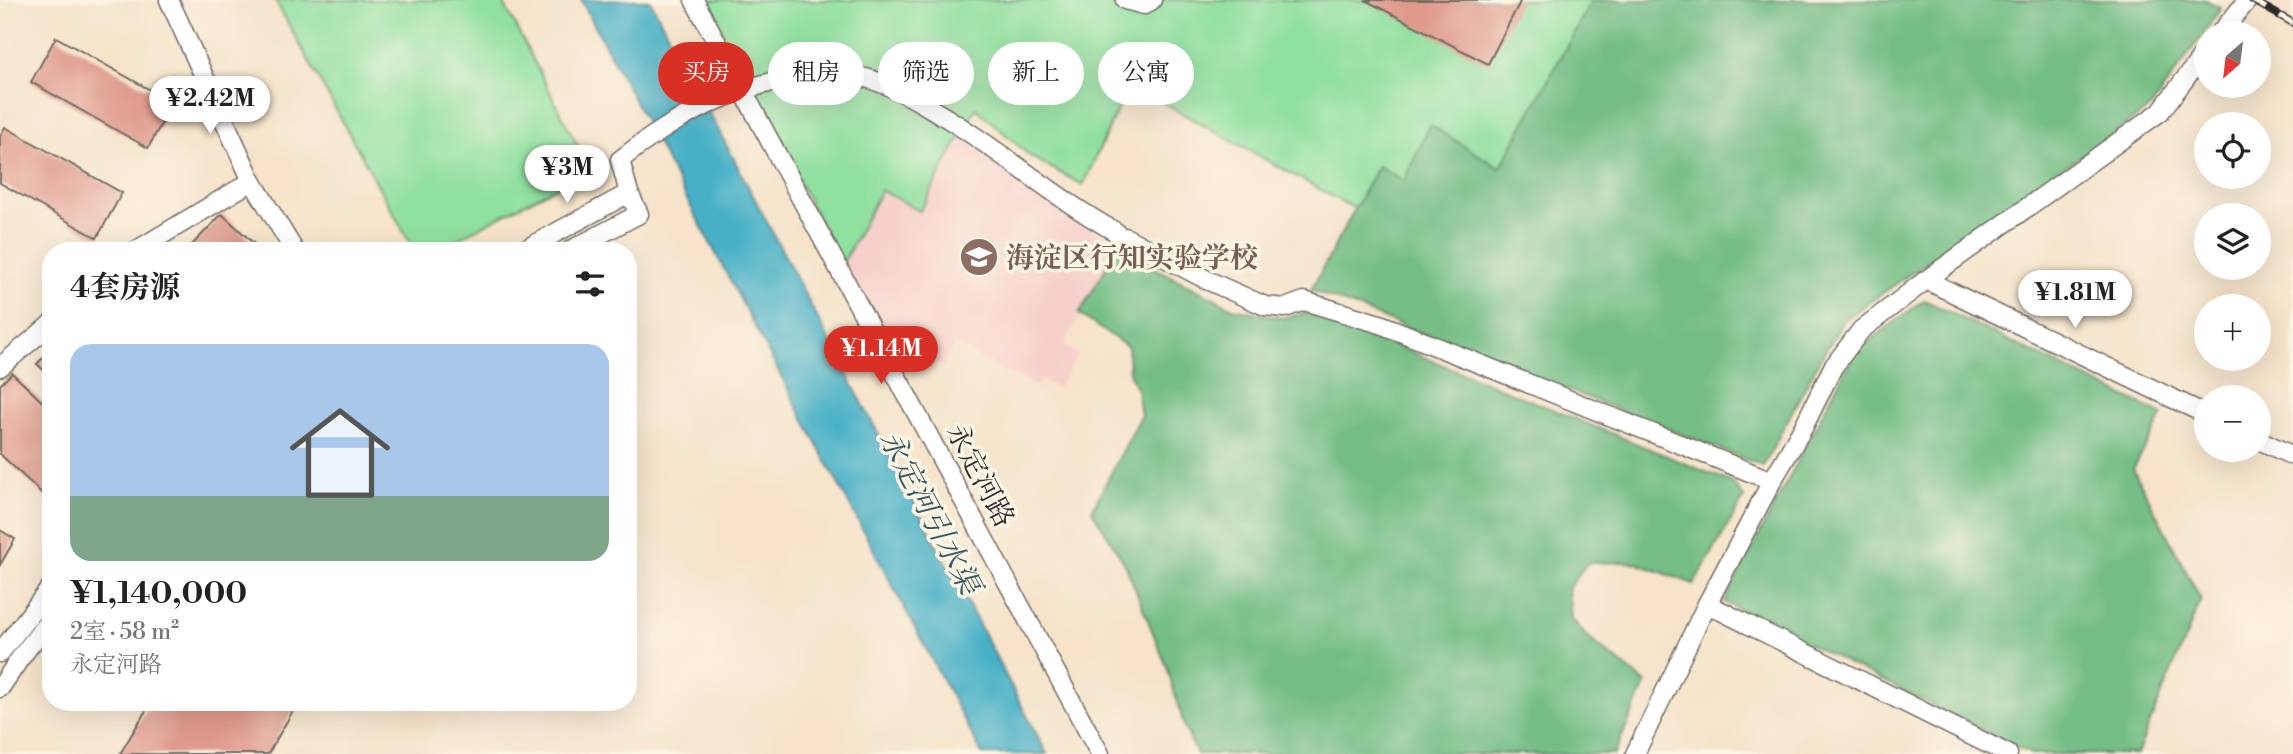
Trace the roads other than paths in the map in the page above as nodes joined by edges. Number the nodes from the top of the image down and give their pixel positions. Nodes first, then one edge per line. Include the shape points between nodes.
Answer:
1 (169, 0) edge
2 (694, 0) edge
3 (1125, 0) edge
4 (1152, 0) edge
5 (2248, 0) edge
6 (2230, 21) edge
7 (717, 42) edge
8 (2194, 67) edge
9 (754, 87) edge
10 (710, 105) edge
11 (751, 105) edge
12 (252, 181) junction
13 (629, 193) junction
14 (150, 242) edge
15 (289, 242) edge
16 (539, 242) edge
17 (586, 242) edge
18 (1926, 280) junction
19 (42, 332) edge
20 (0, 367) edge
21 (2194, 409) edge
22 (2271, 446) edge
23 (2293, 456) edge
24 (1772, 481) junction
25 (42, 599) edge
26 (1707, 604) junction
27 (42, 630) edge
28 (0, 653) edge
29 (0, 688) edge
30 (1100, 754) edge
31 (1635, 754) edge
32 (2008, 754) edge

1 - 12 street
2 - 7 street, 永定河路
3 - 4 street via 1144,5
5 - 6 street
8 - 18 street via 2160,112
9 - 24 street via 829,72 899,89 976,135 1085,215 1209,281 1265,306 1285,309 1304,301 1380,324
10 - 13 street via 648,137 620,160
11 - 30 street, 永定河路
12 - 14 street
12 - 15 street
13 - 16 street
13 - 17 street via 639,214
18 - 21 street
18 - 24 street via 1861,330 1833,367
19 - 20 street
22 - 23 street
24 - 26 street
25 - 28 street
26 - 31 street
26 - 32 street
27 - 29 street

